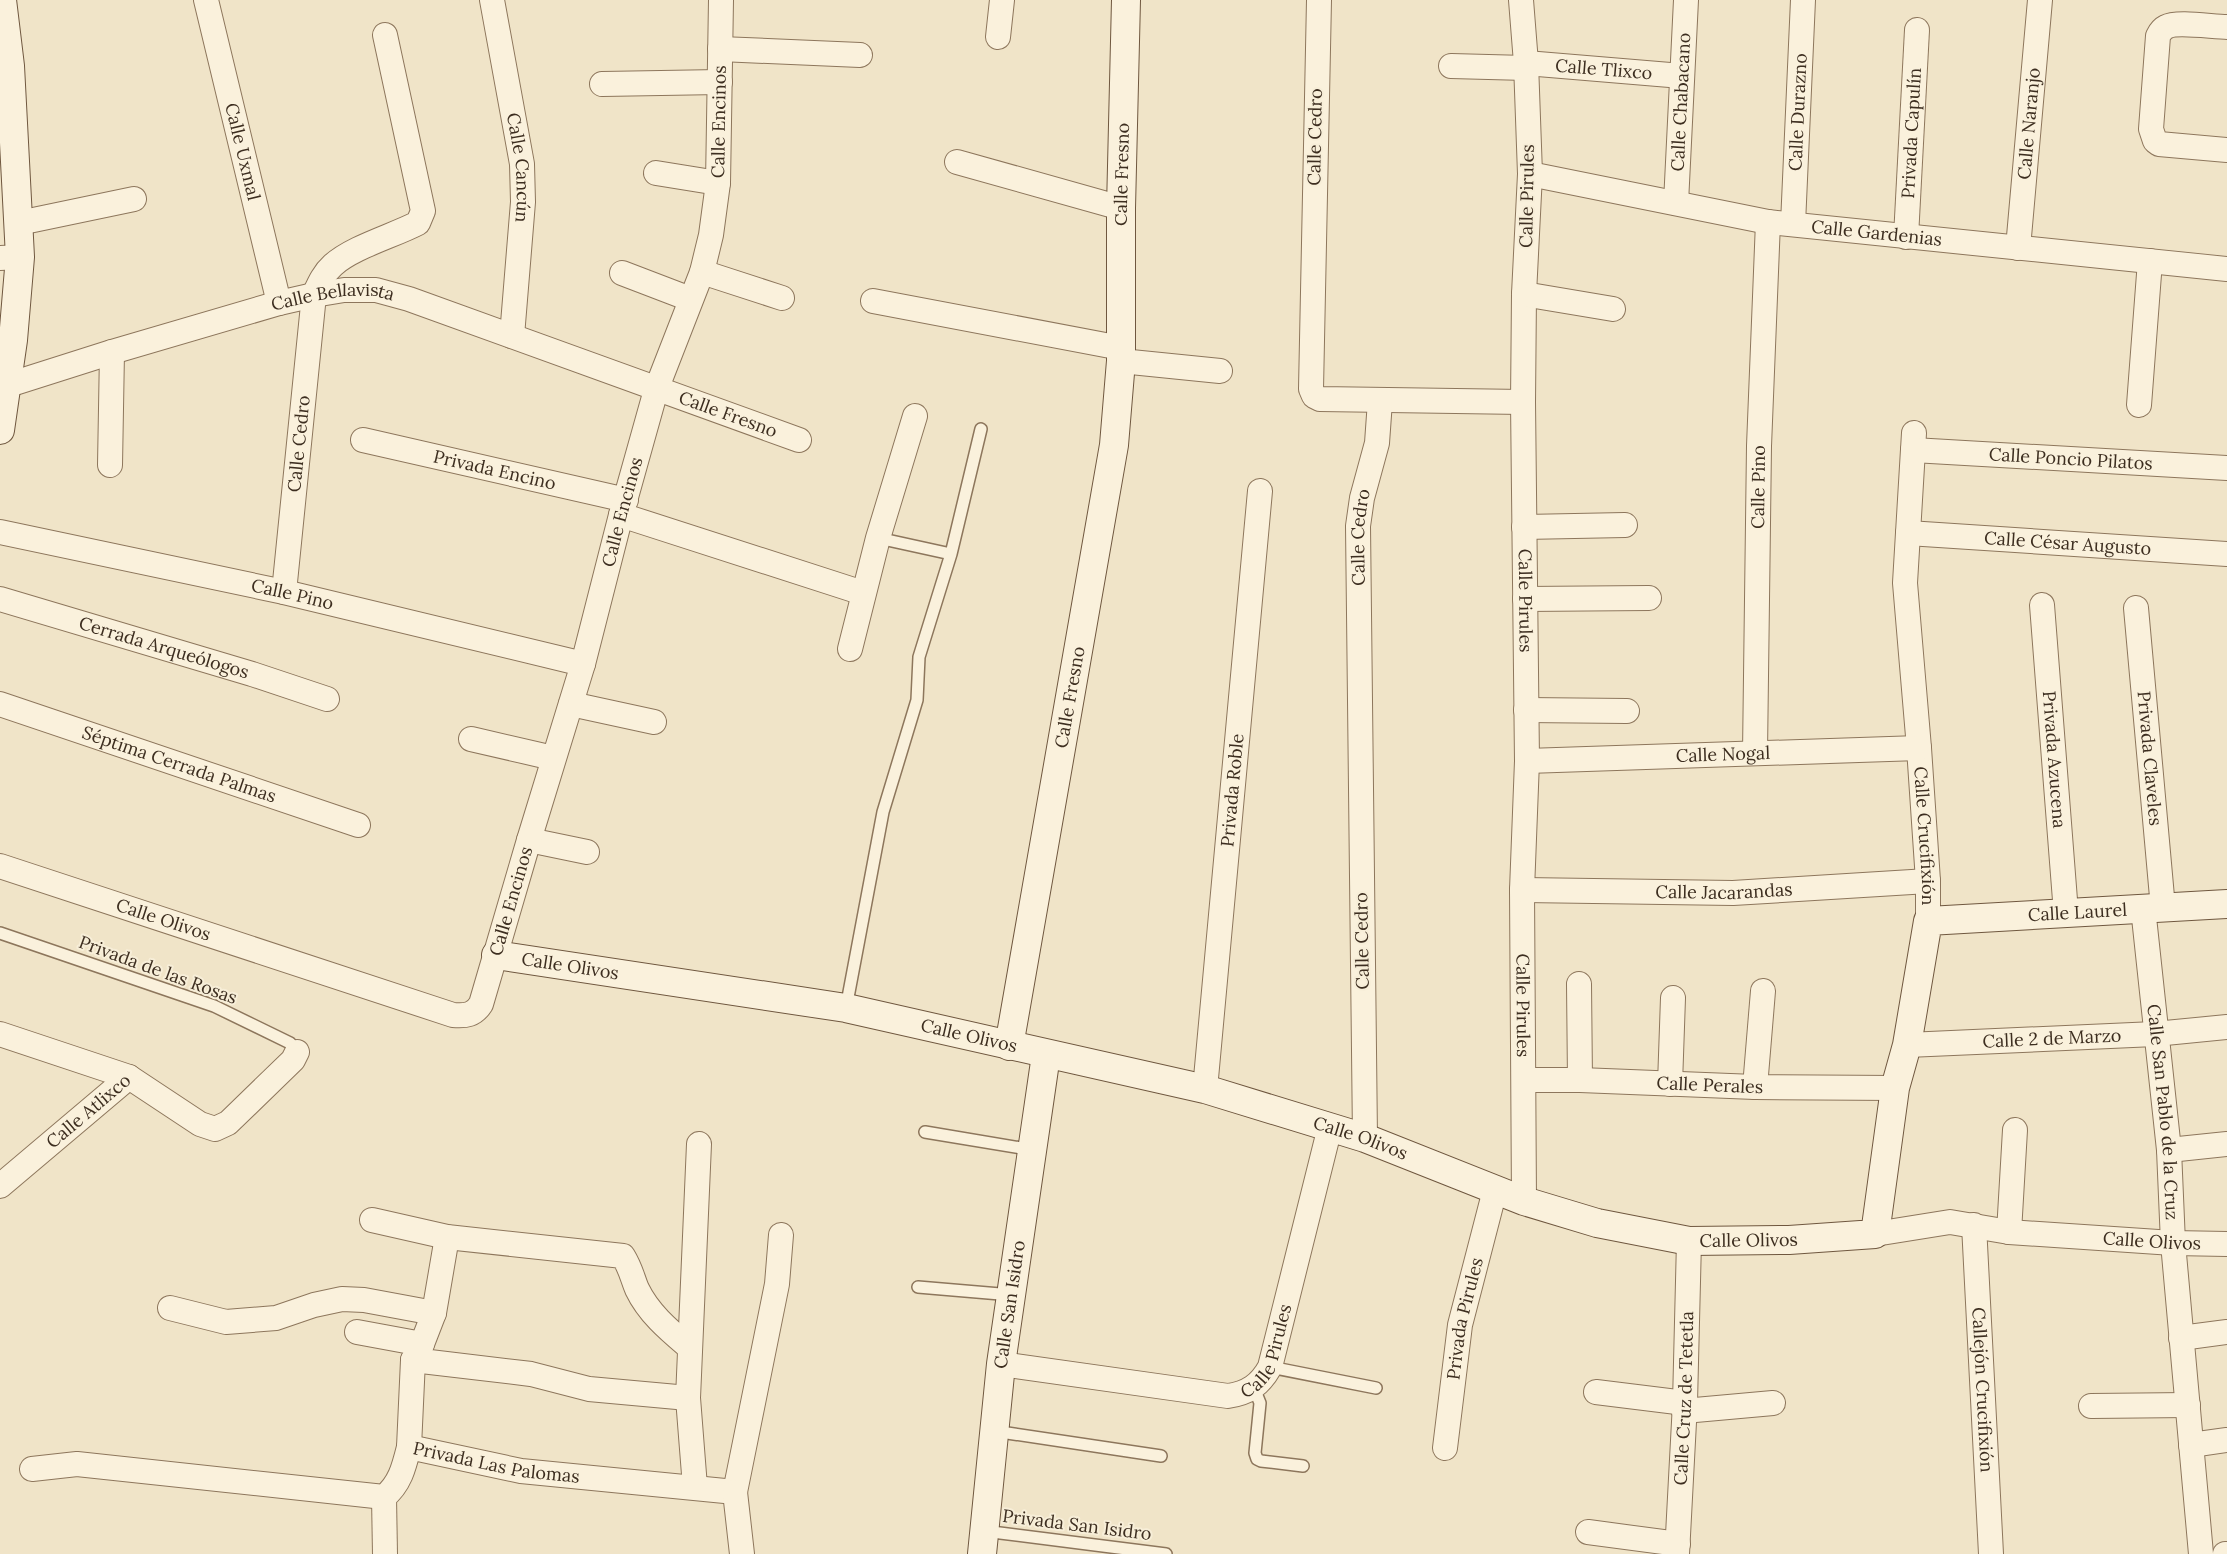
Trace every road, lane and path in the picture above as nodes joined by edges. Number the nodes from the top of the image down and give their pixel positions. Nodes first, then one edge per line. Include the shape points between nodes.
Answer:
1 (206, 0) edge
2 (492, 0) edge
3 (721, 0) edge
4 (1002, 0) edge
5 (1126, 0) edge
6 (1319, 0) edge
7 (1521, 0) edge
8 (1686, 0) edge
9 (1803, 0) edge
10 (2040, 0) edge
11 (8, 1) edge
12 (2227, 27) edge
13 (1917, 30) dead end
14 (385, 34) dead end
15 (998, 37) dead end
16 (720, 49) junction
17 (860, 55) dead end
18 (1526, 65) junction
19 (5, 66) edge
20 (1451, 66) dead end
21 (1682, 76) junction
22 (720, 82) junction
23 (602, 84) dead end
24 (2227, 150) edge
25 (957, 162) dead end
26 (656, 173) dead end
27 (1530, 174) junction
28 (718, 183) junction
29 (134, 199) dead end
30 (1676, 203) junction
31 (1121, 208) junction
32 (1768, 222) junction
33 (19, 223) junction
34 (1793, 224) junction
35 (1906, 237) junction
36 (2018, 248) junction
37 (10, 257) edge
38 (2150, 261) junction
39 (2227, 269) edge
40 (702, 272) junction
41 (622, 273) dead end
42 (1524, 294) junction
43 (314, 295) junction
44 (782, 298) dead end
45 (690, 299) junction
46 (873, 301) dead end
47 (279, 303) junction
48 (1613, 309) dead end
49 (512, 336) junction
50 (6, 340) edge
51 (112, 352) junction
52 (1121, 355) junction
53 (1220, 371) dead end
54 (5, 386) junction
55 (656, 390) junction
56 (1380, 401) junction
57 (1523, 402) junction
58 (2139, 405) dead end
59 (915, 416) dead end
60 (981, 429) dead end
61 (0, 430) edge
62 (363, 440) dead end
63 (799, 440) dead end
64 (1913, 442) joint
65 (110, 465) dead end
66 (2227, 468) edge
67 (1260, 491) dead end
68 (623, 508) junction
69 (1625, 525) dead end
70 (1524, 527) junction
71 (0, 532) edge
72 (1908, 533) junction
73 (878, 538) junction
74 (950, 554) junction
75 (2227, 554) edge
76 (284, 592) junction
77 (863, 594) junction
78 (1649, 598) dead end
79 (0, 599) edge
80 (1525, 599) junction
81 (2042, 605) dead end
82 (2136, 608) dead end
83 (850, 649) dead end
84 (583, 664) junction
85 (327, 699) dead end
86 (0, 704) edge
87 (571, 704) junction
88 (1526, 710) junction
89 (1626, 711) dead end
90 (654, 722) dead end
91 (471, 739) dead end
92 (1919, 748) junction
93 (1756, 753) junction
94 (553, 758) junction
95 (1526, 761) junction
96 (358, 825) dead end
97 (528, 840) junction
98 (587, 852) dead end
99 (0, 866) edge
100 (1928, 881) junction
101 (1522, 890) junction
102 (2227, 904) edge
103 (2153, 908) junction
104 (2066, 914) junction
105 (1928, 921) junction
106 (0, 933) edge
107 (496, 955) junction
108 (1579, 984) dead end
109 (1763, 991) dead end
110 (1673, 998) dead end
111 (846, 1008) junction
112 (471, 1014) joint
113 (2227, 1027) edge
114 (0, 1034) edge
115 (2155, 1034) junction
116 (1907, 1045) junction
117 (1009, 1046) junction
118 (297, 1052) joint
119 (1046, 1055) junction
120 (129, 1078) junction
121 (1524, 1080) junction
122 (1580, 1080) junction
123 (1670, 1084) junction
124 (1755, 1087) junction
125 (1895, 1088) junction
126 (1205, 1089) junction
127 (1330, 1126) junction
128 (2015, 1130) dead end
129 (925, 1132) dead end
130 (1365, 1138) junction
131 (700, 1144) dead end
132 (2227, 1144) edge
133 (1033, 1150) junction
134 (2169, 1150) junction
135 (0, 1186) edge
136 (1495, 1190) junction
137 (1524, 1201) junction
138 (372, 1220) dead end
139 (1974, 1225) junction
140 (2009, 1232) junction
141 (1875, 1234) junction
142 (781, 1235) dead end
143 (447, 1237) junction
144 (1689, 1242) junction
145 (2173, 1243) junction
146 (2227, 1244) edge
147 (918, 1287) dead end
148 (1012, 1295) junction
149 (170, 1308) dead end
150 (434, 1313) junction
151 (357, 1332) dead end
152 (2227, 1332) edge
153 (2181, 1338) junction
154 (690, 1348) junction
155 (417, 1352) junction
156 (1001, 1364) junction
157 (1270, 1366) junction
158 (1254, 1388) junction
159 (1376, 1388) dead end
160 (1596, 1392) dead end
161 (688, 1398) junction
162 (1773, 1403) dead end
163 (2188, 1405) junction
164 (2091, 1406) dead end
165 (1684, 1407) junction
166 (994, 1431) junction
167 (2227, 1440) edge
168 (2191, 1445) junction
169 (409, 1447) junction
170 (1445, 1448) dead end
171 (1161, 1456) dead end
172 (1303, 1466) dead end
173 (32, 1469) dead end
174 (695, 1487) junction
175 (735, 1492) junction
176 (384, 1498) junction
177 (1588, 1532) dead end
178 (983, 1543) edge
179 (1678, 1549) edge
180 (385, 1554) edge
181 (742, 1554) edge
182 (1166, 1554) edge
183 (1991, 1554) edge
184 (2200, 1554) edge

1 - 47 street, Calle Uxmal
2 - 49 street, Calle Cancún via 522,164 523,202
3 - 16 street, Calle Encinos
4 - 15 street
5 - 31 street, Calle Fresno
6 - 56 street, Calle Cedro via 1311,389 1320,399
7 - 18 street, Calle Pirules
8 - 21 street, Calle Chabacano
9 - 34 street, Calle Durazno
10 - 36 street, Calle Naranjo
11 - 19 street
12 - 24 street via 2164,27 2158,36 2151,129 2155,141 2165,145
13 - 35 street, Privada Capulín
14 - 43 street via 423,211 418,222 332,265
16 - 17 street
16 - 22 street, Calle Encinos
18 - 20 street, Calle Tlixco
18 - 21 street, Calle Tlixco
18 - 27 street, Calle Pirules
19 - 33 street
21 - 30 street, Calle Chabacano
22 - 23 street
22 - 28 street, Calle Encinos
25 - 31 street
26 - 28 street
27 - 30 street, Calle Gardenias
27 - 42 street, Calle Pirules
28 - 40 street, Calle Encinos
29 - 33 street
30 - 32 street, Calle Gardenias
31 - 52 street, Calle Fresno
32 - 34 street, Calle Gardenias
32 - 93 street, Calle Pino via 1758,446
33 - 37 street
34 - 35 street, Calle Gardenias
35 - 36 street, Calle Gardenias
36 - 38 street, Calle Gardenias
37 - 50 street
38 - 39 street, Calle Gardenias
38 - 58 street
40 - 44 street
40 - 45 street, Calle Encinos
41 - 45 street
42 - 48 street
42 - 57 street, Calle Pirules
43 - 47 street, Calle Bellavista
43 - 49 street, Calle Bellavista via 344,290 376,290
43 - 76 street, Calle Cedro
45 - 55 street, Calle Encinos
46 - 52 street
47 - 51 street, Calle Bellavista
49 - 55 street, Calle Bellavista
50 - 54 street
51 - 54 street, Calle Bellavista
51 - 65 street
52 - 53 street
52 - 117 street, Calle Fresno via 1114,446
54 - 61 street
55 - 63 street, Calle Fresno
55 - 68 street, Calle Encinos
56 - 57 street
56 - 130 street, Calle Cedro via 1377,443 1358,526
57 - 70 street, Calle Pirules
59 - 73 street
60 - 74 lane
62 - 68 street, Privada Encino
64 - 66 street, Calle Poncio Pilatos
64 - 72 street, Calle Crucifixión
67 - 126 street, Privada Roble
68 - 77 street, Privada Encino
68 - 84 street, Calle Encinos
69 - 70 street
70 - 80 street, Calle Pirules
71 - 76 street, Calle Pino
72 - 75 street, Calle César Augusto
72 - 92 street, Calle Crucifixión via 1904,583
73 - 74 lane
73 - 77 street
74 - 111 lane via 919,657 917,700 883,812
76 - 84 street, Calle Pino
77 - 83 street
78 - 80 street
79 - 85 street, Cerrada Arqueólogos
80 - 88 street, Calle Pirules
81 - 104 street, Privada Azucena
82 - 103 street, Privada Claveles
84 - 87 street, Calle Encinos
86 - 96 street, Séptima Cerrada Palmas
87 - 90 street
87 - 94 street, Calle Encinos
88 - 89 street
88 - 95 street, Calle Pirules
91 - 94 street
92 - 93 street, Calle Nogal
92 - 100 street, Calle Crucifixión
93 - 95 street, Calle Nogal
94 - 97 street, Calle Encinos
95 - 101 street, Calle Pirules
97 - 98 street
97 - 107 street, Calle Encinos
99 - 112 street, Calle Olivos via 453,1015
100 - 101 street, Calle Jacarandas via 1733,893
100 - 105 street, Calle Crucifixión
101 - 121 street, Calle Pirules
102 - 103 street, Calle Laurel
103 - 104 street, Calle Laurel
103 - 115 street, Calle San Pablo de la Cruz
104 - 105 street, Calle Laurel
105 - 116 street, Calle Crucifixión
106 - 118 lane, Privada de las Rosas via 214,1006 290,1043
107 - 111 street, Calle Olivos
107 - 112 street, Calle Encinos via 481,1004
108 - 122 street
109 - 124 street
110 - 123 street
111 - 117 street, Calle Olivos
113 - 115 street, Calle 2 de Marzo
114 - 120 street
115 - 116 street, Calle 2 de Marzo
115 - 134 street, Calle San Pablo de la Cruz
116 - 125 street, Calle Crucifixión
117 - 119 street, Calle Olivos
118 - 120 street, Calle Atlixco via 228,1123 215,1129 200,1124
119 - 126 street, Calle Olivos
119 - 133 street, Calle San Isidro
120 - 135 street, Calle Atlixco
121 - 122 street, Calle Perales
121 - 137 street, Calle Pirules
122 - 123 street, Calle Perales
123 - 124 street, Calle Perales
124 - 125 street, Calle Perales
125 - 141 street, Calle Crucifixión
126 - 127 street, Calle Olivos
127 - 130 street, Calle Olivos
127 - 157 street, Calle Pirules
128 - 140 street
129 - 133 lane
130 - 136 street, Calle Olivos
131 - 154 street
132 - 134 street
133 - 148 street, Calle San Isidro
134 - 145 street, Calle San Pablo de la Cruz
136 - 137 street, Calle Olivos
136 - 170 street, Privada Pirules via 1460,1325
137 - 144 street, Calle Olivos via 1597,1223
138 - 143 street
139 - 140 street, Calle Olivos
139 - 141 street, Calle Olivos via 1950,1222
139 - 183 street, Callejón Crucifixión
140 - 145 street, Calle Olivos
141 - 144 street, Calle Olivos
142 - 175 street via 777,1284
143 - 150 street
143 - 154 street via 623,1256 637,1289 659,1321
144 - 165 street, Calle Cruz de Tetetla
145 - 146 street, Calle Olivos
145 - 153 street, Calle San Pablo de la Cruz
147 - 148 lane
148 - 156 street, Calle San Isidro
149 - 150 street via 226,1322 276,1318 342,1299
150 - 155 street
151 - 155 street
152 - 153 street
153 - 163 street, Calle San Pablo de la Cruz
154 - 161 street
155 - 161 street via 589,1389
155 - 169 street
156 - 158 street, Calle Pirules via 1228,1396
156 - 166 street, Calle San Isidro
157 - 158 street, Calle Pirules
157 - 159 lane
158 - 172 lane via 1260,1403 1257,1458
160 - 165 street
161 - 174 street
162 - 165 street
163 - 164 street
163 - 168 street, Calle San Pablo de la Cruz
165 - 179 street, Calle Cruz de Tetetla
166 - 171 lane
166 - 178 street, Calle San Isidro
167 - 168 street
168 - 184 street, Calle San Pablo de la Cruz
169 - 174 street, Privada Las Palomas via 521,1471
169 - 176 street, Privada Las Palomas via 400,1478
173 - 176 street via 77,1464
174 - 175 street, Privada Las Palomas
175 - 181 street
176 - 180 street
177 - 179 street
178 - 182 lane, Privada San Isidro

